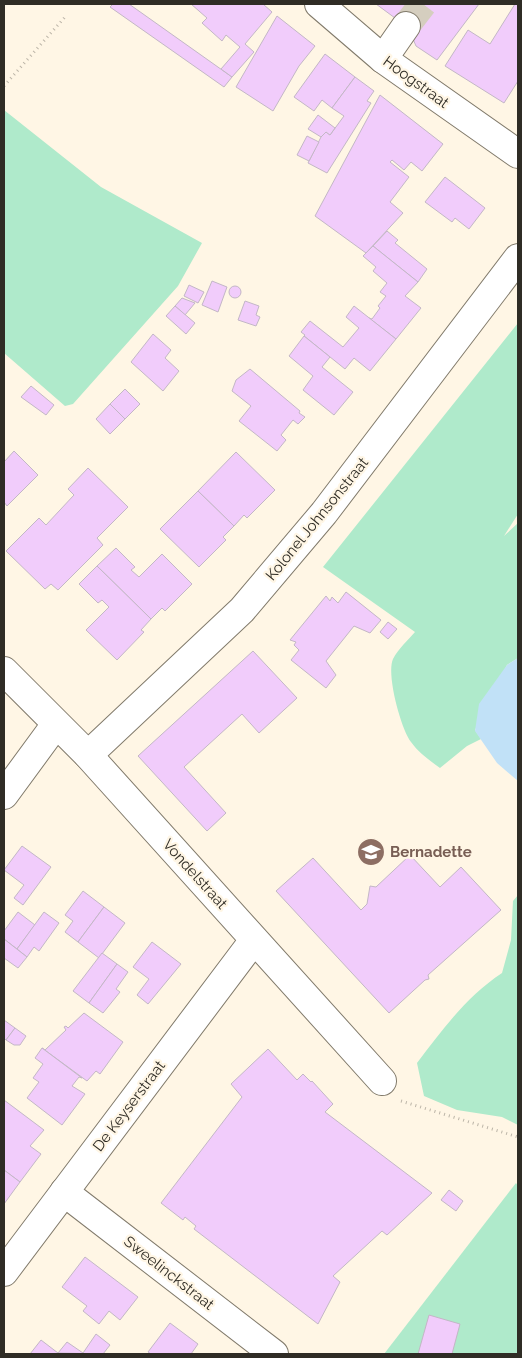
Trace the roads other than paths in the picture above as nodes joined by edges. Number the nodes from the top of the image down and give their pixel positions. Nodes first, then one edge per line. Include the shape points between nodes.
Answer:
1 (319, 4) edge
2 (406, 26) tunnel mouth
3 (383, 59) junction
4 (518, 154) edge
5 (518, 258) edge
6 (4, 671) edge
7 (56, 724) junction
8 (88, 755) junction
9 (4, 795) edge
10 (254, 940) junction
11 (382, 1081) road end
12 (64, 1192) junction
13 (4, 1272) edge
14 (274, 1354) edge

1 - 3 street, Hoogstraat
2 - 3 street
3 - 4 street, Hoogstraat
5 - 8 street, Kolonel Johnsonstraat via 324,513 242,610
6 - 7 street, Vondelstraat
7 - 8 street, Vondelstraat
7 - 9 street
8 - 10 street, Vondelstraat
10 - 11 street, Vondelstraat
10 - 12 street, De Keyserstraat
12 - 13 street, De Keyserstraat
12 - 14 street, Sweelinckstraat

